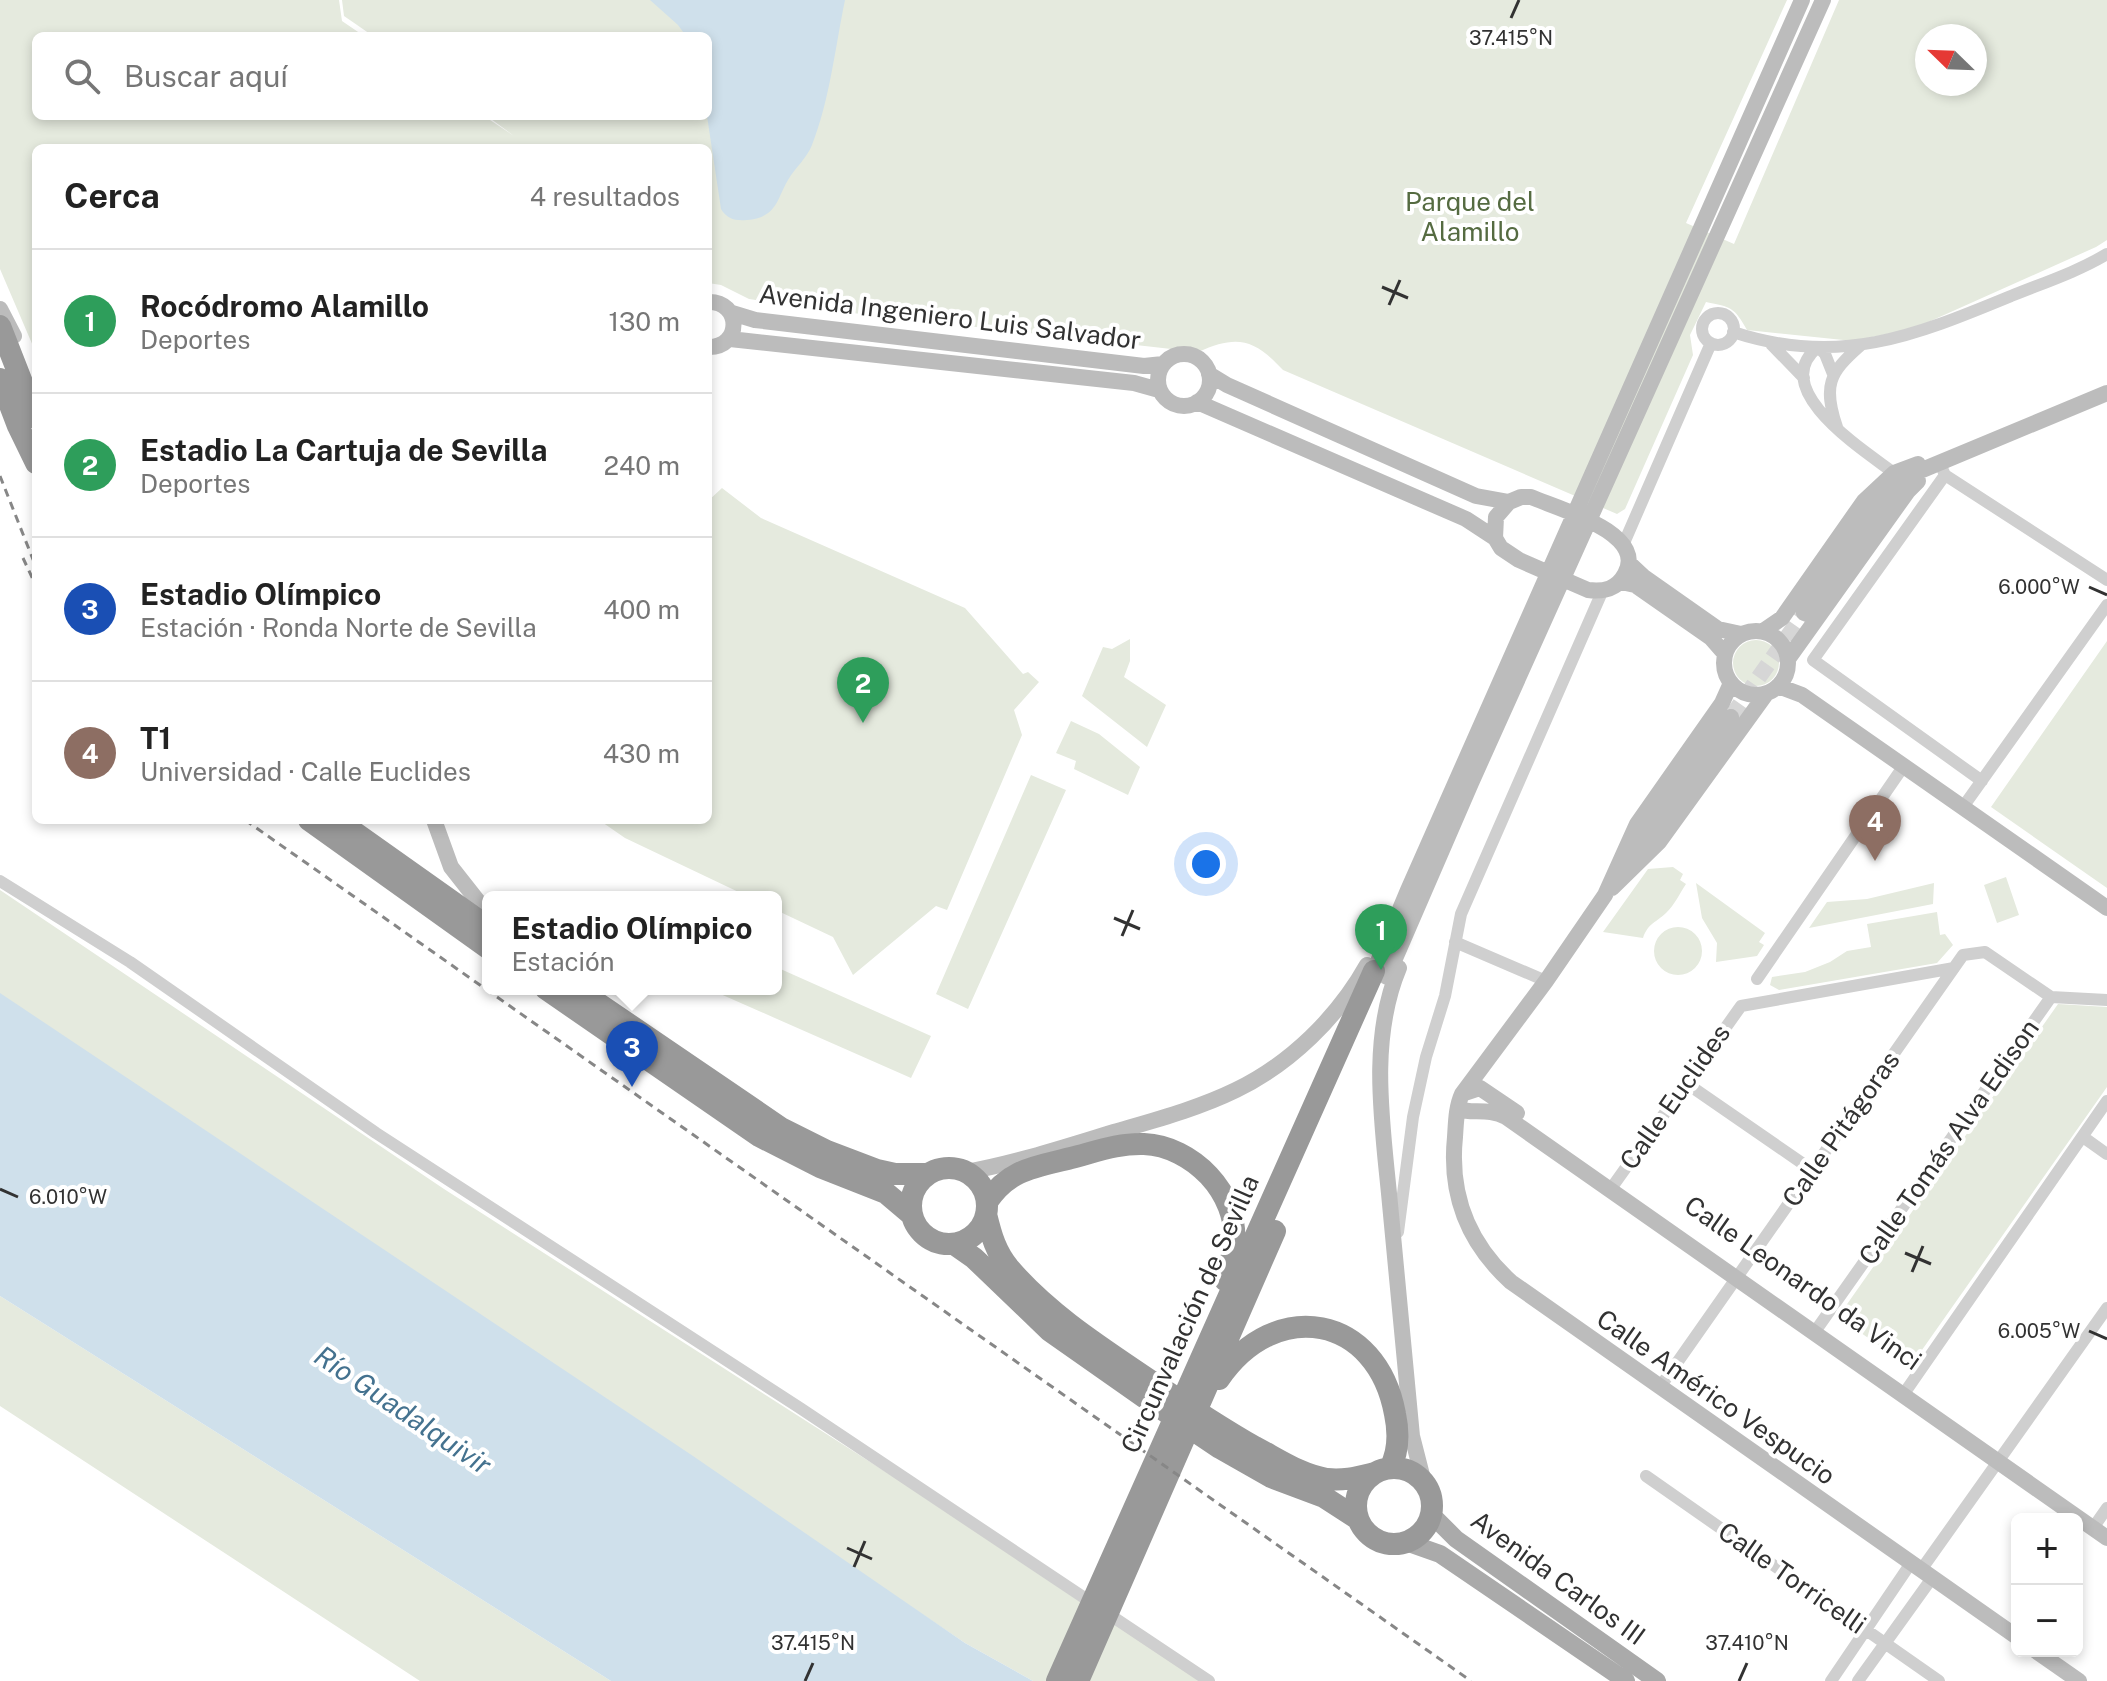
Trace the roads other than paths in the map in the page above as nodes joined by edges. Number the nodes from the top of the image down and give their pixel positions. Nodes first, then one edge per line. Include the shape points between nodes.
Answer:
1 (1802, 0) edge
2 (1823, 5) edge
3 (2107, 254) edge
4 (712, 303) edge
5 (0, 309) edge
6 (732, 313) junction
7 (0, 326) edge
8 (1733, 332) junction
9 (730, 339) junction
10 (1711, 343) junction
11 (1771, 344) junction
12 (1860, 345) junction
13 (712, 347) edge
14 (1818, 347) junction
15 (1163, 364) junction
16 (1209, 374) junction
17 (1804, 378) junction
18 (0, 379) edge
19 (32, 379) edge
20 (1831, 380) junction
21 (1159, 390) junction
22 (1808, 392) junction
23 (2107, 393) edge
24 (1197, 402) junction
25 (32, 408) edge
26 (1838, 430) junction
27 (32, 455) edge
28 (1939, 467) junction
29 (1894, 473) junction
30 (1509, 502) junction
31 (1495, 538) junction
32 (1624, 543) junction
33 (1629, 563) junction
34 (2107, 580) edge
35 (1621, 582) junction
36 (1602, 592) junction
37 (2107, 605) edge
38 (1804, 613) tunnel mouth
39 (1763, 631) junction
40 (1741, 634) junction
41 (1725, 654) junction
42 (1788, 659) junction
43 (1731, 683) junction
44 (1772, 690) junction
45 (1731, 717) tunnel mouth
46 (1903, 767) junction
47 (1982, 781) junction
48 (1963, 807) junction
49 (315, 824) edge
50 (343, 824) edge
51 (435, 824) edge
52 (0, 881) edge
53 (1605, 895) junction
54 (482, 906) edge
55 (2107, 908) edge
56 (482, 923) edge
57 (1455, 942) junction
58 (482, 944) edge
59 (1954, 968) junction
60 (1381, 973) junction
61 (1757, 979) dead end
62 (1546, 981) junction
63 (555, 995) edge
64 (585, 995) edge
65 (2051, 997) junction
66 (2107, 1000) edge
67 (1686, 1083) junction
68 (1468, 1099) junction
69 (2107, 1101) edge
70 (2083, 1137) junction
71 (2107, 1154) edge
72 (1812, 1170) junction
73 (966, 1172) junction
74 (928, 1174) junction
75 (1613, 1185) junction
76 (986, 1208) junction
77 (912, 1215) junction
78 (954, 1244) junction
79 (1395, 1262) junction
80 (1740, 1274) junction
81 (2107, 1308) edge
82 (1817, 1329) junction
83 (1213, 1355) junction
84 (1660, 1387) junction
85 (1906, 1392) junction
86 (2001, 1458) junction
87 (1382, 1471) junction
88 (1646, 1476) dead end
89 (1424, 1483) junction
90 (1431, 1514) junction
91 (1358, 1519) junction
92 (2102, 1525) edge
93 (1406, 1542) junction
94 (1921, 1570) junction
95 (1866, 1629) junction
96 (2011, 1633) edge
97 (1885, 1643) junction
98 (2045, 1657) edge
99 (1057, 1681) edge
100 (1078, 1681) edge
101 (1209, 1681) edge
102 (1626, 1681) edge
103 (1657, 1681) edge
104 (1831, 1681) edge
105 (1858, 1681) edge
106 (1939, 1681) edge
107 (2079, 1681) edge

1 - 60 street via 1408,890
2 - 60 street via 1484,760
3 - 12 street via 1951,321
4 - 6 street, Avenida Ingeniero Luis Salvador
5 - 19 street
6 - 9 street
6 - 15 street, Avenida Ingeniero Luis Salvador via 755,320 1144,366
7 - 25 highway
8 - 10 street via 1725,343
8 - 10 street via 1729,318 1709,316 1702,328
8 - 11 street
9 - 13 street
9 - 21 street, Avenida Ingeniero Luis Salvador
10 - 32 street
11 - 14 street
11 - 17 street
12 - 14 street
12 - 20 street
14 - 17 street via 1805,364
14 - 20 street
15 - 16 street via 1185,354 1200,360
15 - 21 street
16 - 24 street via 1207,390
16 - 30 street via 1476,496
17 - 22 street
18 - 27 highway
20 - 22 street via 1820,392
20 - 26 street via 1830,405
21 - 24 street via 1179,406
22 - 26 street
23 - 28 street
24 - 31 street via 1466,519
26 - 29 street
28 - 29 street via 1920,463
28 - 34 street
28 - 38 street via 1901,483 1880,504
28 - 42 street via 1908,491
28 - 47 street via 1813,660
29 - 39 street via 1864,501 1782,618
30 - 31 street via 1496,517
30 - 32 street via 1531,497 1611,532
31 - 36 street via 1506,554
32 - 33 street
33 - 35 street
33 - 40 street via 1718,629
35 - 36 street
35 - 41 street via 1635,585 1711,638
36 - 57 street via 1461,914
37 - 47 street
39 - 40 street
39 - 42 street via 1780,641
40 - 41 street
41 - 43 street
42 - 44 street via 1785,679
43 - 44 street via 1753,695
43 - 53 street, Calle Américo Vespucio via 1637,824
44 - 46 street via 1802,695
44 - 53 street, Calle Américo Vespucio via 1659,842
45 - 53 street
46 - 48 street
46 - 61 street
47 - 48 street
48 - 55 street
49 - 58 highway
50 - 56 highway
51 - 54 street via 451,867
52 - 101 street via 130,962 376,1133
53 - 62 street, Calle Américo Vespucio
57 - 62 street
57 - 79 street via 1413,1117
59 - 65 street via 1963,955 1985,952
59 - 67 street, Calle Euclides via 1741,1006
59 - 72 street, Calle Pitágoras
60 - 73 street via 1294,1053 1236,1091 1076,1144
60 - 79 street via 1383,1121
60 - 83 highway, Circunvalación de Sevilla
62 - 68 street, Calle Américo Vespucio
63 - 77 highway via 759,1136 886,1193
64 - 74 highway via 762,1118 807,1142 877,1170
65 - 66 street, Calle Tomás Alva Edison
65 - 82 street, Calle Tomás Alva Edison
67 - 72 street
67 - 75 street, Calle Euclides
68 - 75 street, Calle Leonardo da Vinci
68 - 75 street, Calle Leonardo da Vinci
68 - 84 street, Calle Américo Vespucio via 1453,1150 1456,1192 1481,1250 1511,1282
69 - 70 street
70 - 71 street
70 - 85 street
72 - 80 street, Calle Pitágoras
73 - 74 highway via 945,1167
73 - 76 highway via 983,1189
74 - 77 highway via 913,1191
75 - 80 street, Calle Leonardo da Vinci
76 - 78 highway via 974,1234
76 - 83 highway via 997,1186 1013,1175 1119,1146 1154,1145 1195,1163 1225,1199 1232,1221 1234,1244 1219,1296
76 - 87 highway via 998,1253 1011,1270 1059,1316 1148,1379 1300,1471 1349,1480
77 - 78 highway via 923,1234
78 - 91 highway via 1050,1331 1220,1448 1271,1477 1324,1497
79 - 89 street via 1412,1436
80 - 82 street, Calle Leonardo da Vinci
80 - 84 street, Calle Pitágoras
81 - 86 street
82 - 85 street, Calle Leonardo da Vinci
83 - 87 highway via 1289,1328 1327,1330 1356,1343 1390,1388 1398,1440 1396,1454
83 - 99 highway, Circunvalación de Sevilla via 1183,1394
83 - 100 highway, Circunvalación de Sevilla via 1193,1420
84 - 94 street, Calle Américo Vespucio
85 - 86 street, Calle Leonardo da Vinci
86 - 92 street, Calle Leonardo da Vinci
86 - 94 street
87 - 89 highway via 1403,1469
87 - 91 highway via 1364,1482 1358,1493
88 - 95 street, Calle Torricelli
89 - 90 highway
90 - 93 highway via 1426,1526
90 - 103 main road, Avenida Carlos III via 1456,1539
91 - 93 highway via 1372,1538
93 - 102 main road, Avenida Carlos III via 1440,1554
94 - 95 street
94 - 96 street, Calle Américo Vespucio
94 - 97 street
95 - 97 street, Calle Torricelli
95 - 104 street
97 - 105 street
97 - 106 street, Calle Torricelli
98 - 107 street

